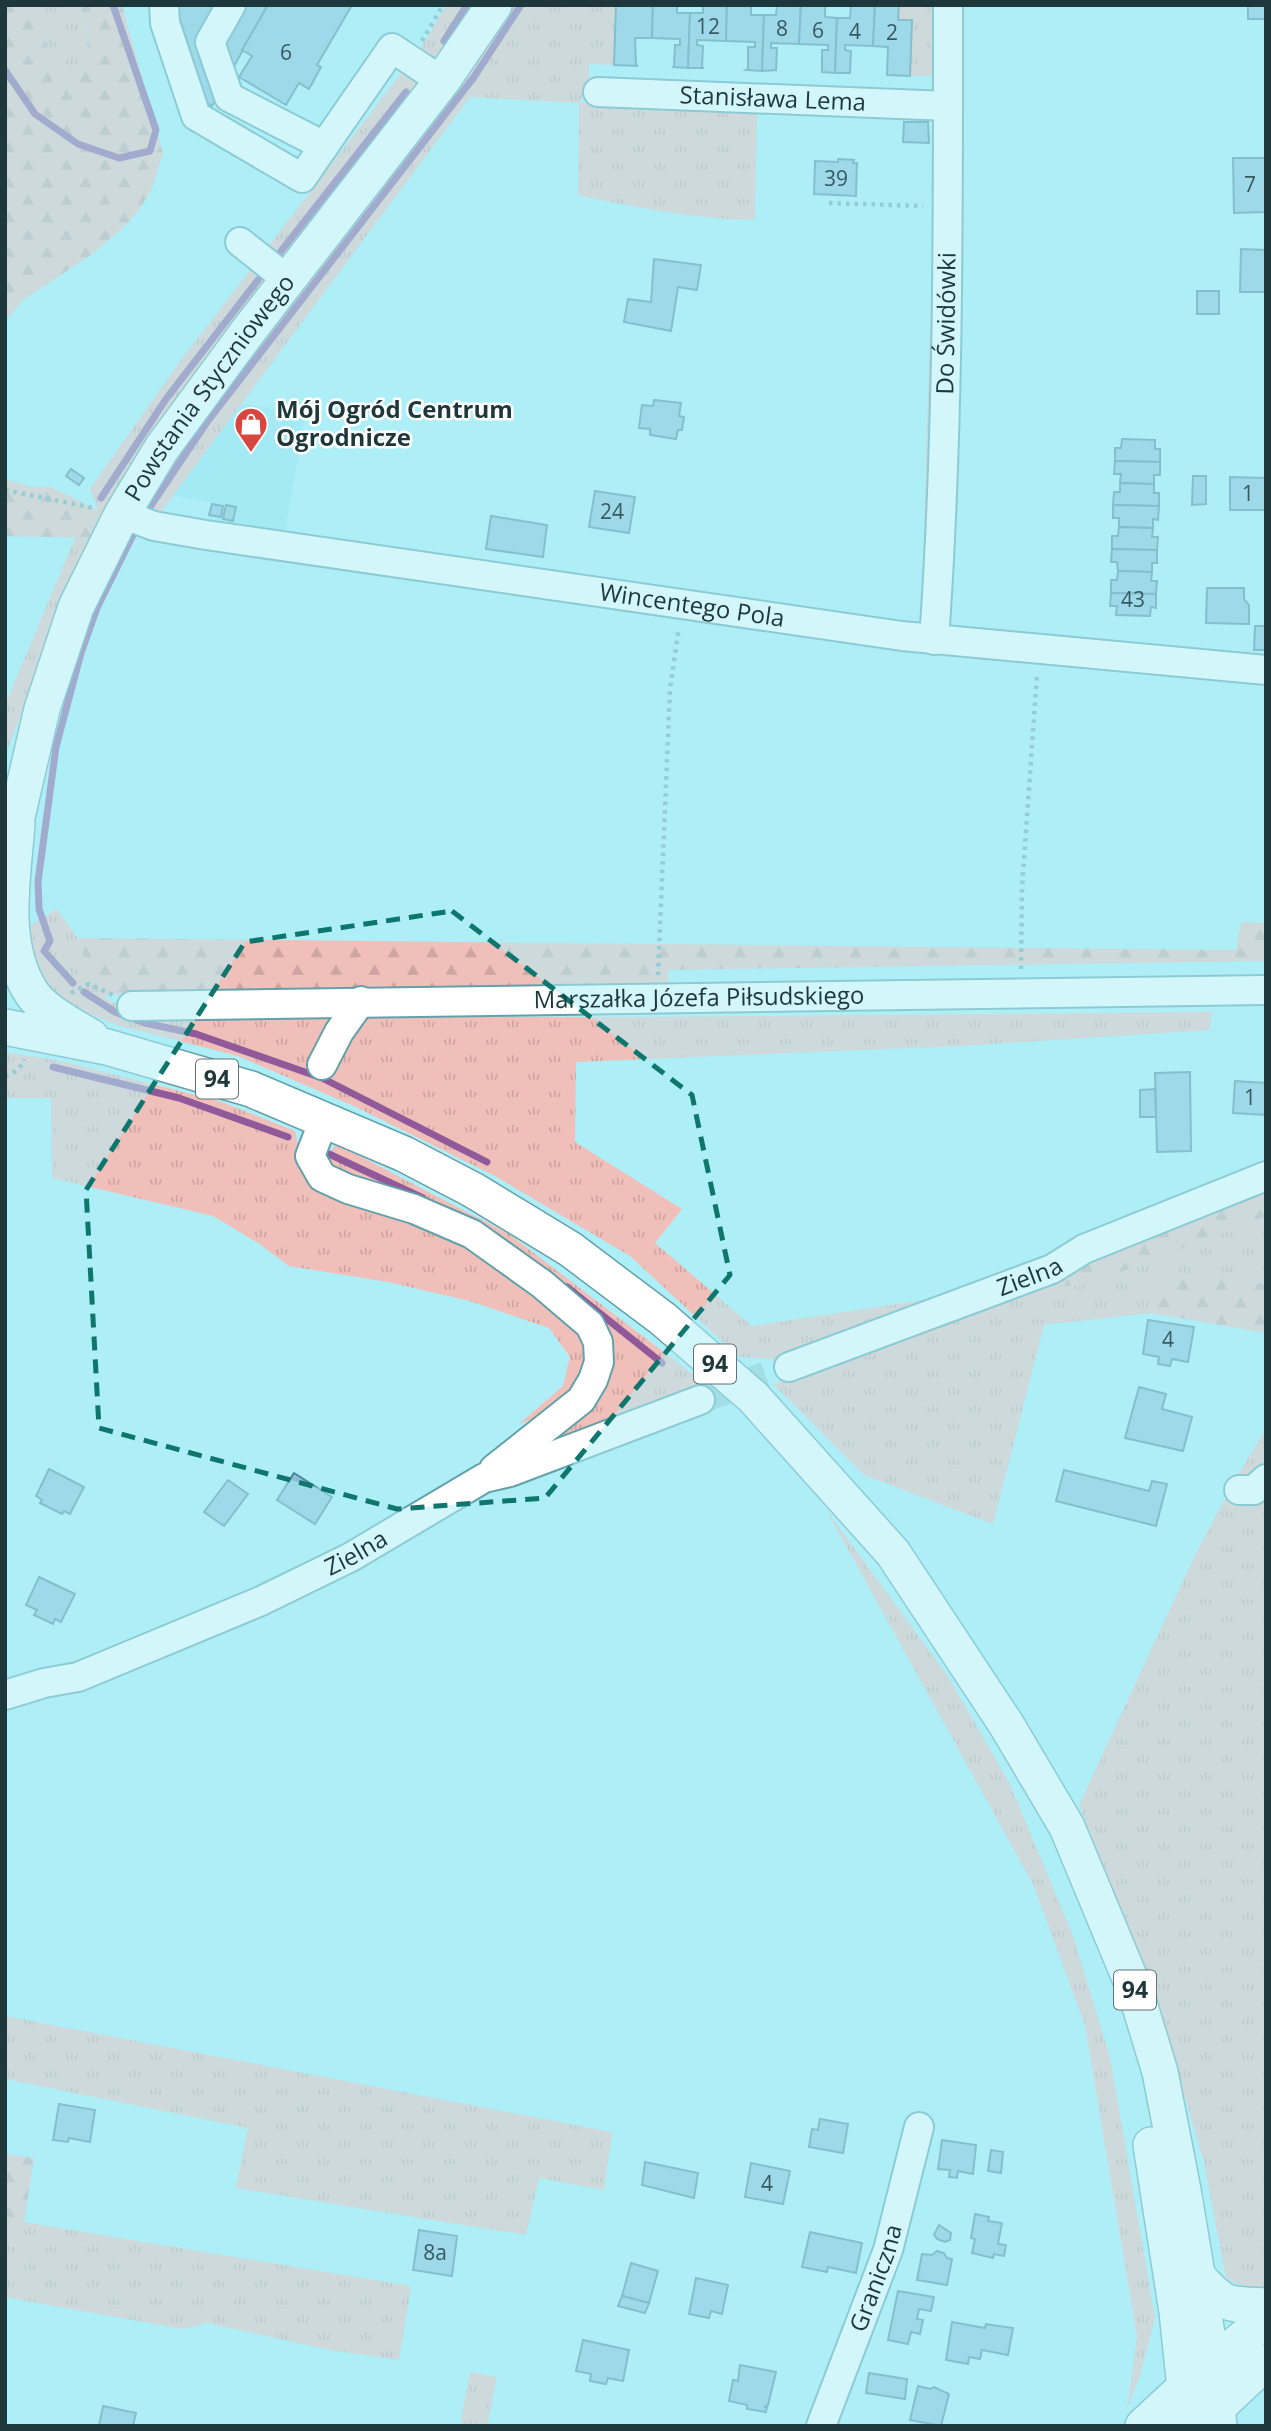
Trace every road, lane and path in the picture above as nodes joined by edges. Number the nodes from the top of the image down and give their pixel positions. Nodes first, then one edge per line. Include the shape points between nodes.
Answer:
1 (164, 5) edge
2 (231, 5) edge
3 (443, 5) edge
4 (494, 5) edge
5 (948, 5) edge
6 (410, 60) junction
7 (442, 81) junction
8 (598, 92) dead end
9 (948, 106) junction
10 (324, 146) junction
11 (829, 203) dead end
12 (948, 207) junction
13 (240, 243) dead end
14 (288, 280) junction
15 (5, 490) edge
16 (122, 514) junction
17 (682, 604) junction
18 (933, 640) junction
19 (1039, 649) junction
20 (1266, 670) edge
21 (18, 817) junction
22 (5, 850) edge
23 (1266, 990) edge
24 (65, 993) dead end
25 (1021, 994) junction
26 (660, 1000) junction
27 (360, 1001) junction
28 (132, 1006) joint
29 (5, 1027) edge
30 (107, 1047) junction
31 (322, 1065) dead end
32 (324, 1119) junction
33 (1266, 1176) edge
34 (789, 1367) tunnel mouth
35 (700, 1400) tunnel mouth
36 (484, 1478) junction
37 (1266, 1479) edge
38 (1239, 1490) dead end
39 (5, 1695) edge
40 (1006, 1724) junction
41 (919, 2127) dead end
42 (1199, 2278) junction
43 (1266, 2306) edge
44 (1177, 2312) junction
45 (1266, 2319) edge
46 (1266, 2362) edge
47 (1212, 2364) junction
48 (1184, 2388) junction
49 (1206, 2421) edge
50 (821, 2426) edge
51 (1137, 2426) edge
52 (1143, 2426) edge

1 - 10 street via 165,23 196,116 302,178
2 - 10 street via 211,42 229,97
3 - 6 path
4 - 7 main road, Powstania Styczniowego
5 - 9 street, Do Świdówki
6 - 7 street
6 - 10 street via 392,48
7 - 14 main road, Powstania Styczniowego
8 - 9 street, Stanisława Lema
9 - 12 street, Do Świdówki
11 - 12 path
12 - 18 street, Do Świdówki via 942,497
13 - 14 street
14 - 16 main road, Powstania Styczniowego via 162,448
15 - 16 path
16 - 17 street, Wincentego Pola via 154,526 206,535
16 - 21 main road, Powstania Styczniowego via 76,607 42,709
17 - 18 street, Wincentego Pola
17 - 26 path via 670,689
18 - 19 street, Wincentego Pola
19 - 20 street, Wincentego Pola
19 - 25 path via 1022,888
21 - 22 main road, Powstania Styczniowego
21 - 30 main road, Powstania Styczniowego via 10,931 13,953 38,1000
23 - 25 street, Marszałka Józefa Piłsudskiego
24 - 28 path via 89,984
25 - 26 street, Marszałka Józefa Piłsudskiego
26 - 27 street, Marszałka Józefa Piłsudskiego
27 - 28 street, Marszałka Józefa Piłsudskiego
27 - 31 street
29 - 30 main road, 94
30 - 32 main road, 94 via 251,1088
32 - 36 street via 310,1156 322,1177 472,1234 590,1325 598,1342 599,1362 581,1399
32 - 40 main road, 94 via 473,1190 570,1249 753,1397 893,1553
33 - 34 street, Zielna via 1084,1249 1052,1269
35 - 36 street, Zielna
36 - 39 street, Zielna via 351,1557 261,1601 78,1677
37 - 38 street via 1254,1490
40 - 42 main road, 94 via 1067,1827 1136,1993 1160,2072
40 - 44 main road, 94 via 1120,2015 1149,2129
41 - 50 street, Graniczna via 888,2250
42 - 43 main road via 1218,2299
42 - 47 main road, 94
44 - 48 main road, 94
44 - 51 main road via 1159,2378
45 - 47 main road
46 - 49 main road
47 - 48 main road
47 - 49 main road, 94
48 - 49 main road, 94
48 - 52 main road

